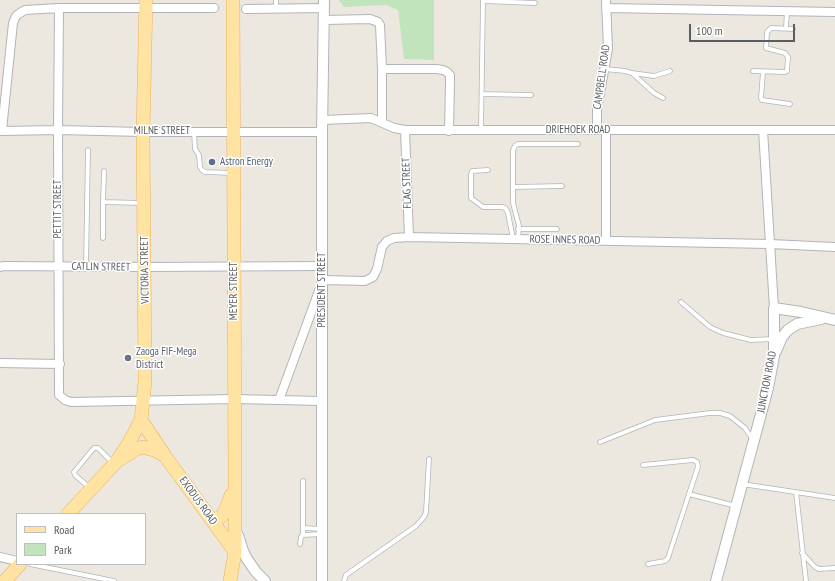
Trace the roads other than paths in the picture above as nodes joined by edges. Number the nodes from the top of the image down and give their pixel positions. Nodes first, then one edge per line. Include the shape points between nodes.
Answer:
1 (233, 0) edge
2 (483, 0) edge
3 (535, 3) dead end
4 (146, 4) edge
5 (276, 4) edge
6 (324, 4) edge
7 (606, 4) edge
8 (59, 8) junction
9 (214, 8) dead end
10 (246, 9) dead end
11 (787, 11) junction
12 (835, 12) edge
13 (324, 20) junction
14 (786, 28) junction
15 (793, 29) dead end
16 (382, 69) junction
17 (605, 69) junction
18 (670, 71) dead end
19 (753, 71) dead end
20 (763, 72) junction
21 (632, 73) junction
22 (482, 94) junction
23 (531, 95) dead end
24 (663, 98) dead end
25 (790, 104) dead end
26 (323, 120) junction
27 (382, 122) junction
28 (601, 129) junction
29 (58, 130) junction
30 (405, 130) junction
31 (481, 130) junction
32 (763, 130) junction
33 (835, 130) edge
34 (1, 131) edge
35 (194, 131) junction
36 (235, 131) junction
37 (449, 131) junction
38 (143, 132) junction
39 (322, 132) junction
40 (578, 144) dead end
41 (88, 150) dead end
42 (488, 170) dead end
43 (104, 171) dead end
44 (234, 173) junction
45 (562, 186) dead end
46 (513, 187) junction
47 (103, 202) junction
48 (144, 203) junction
49 (518, 229) junction
50 (558, 229) dead end
51 (409, 237) junction
52 (103, 238) dead end
53 (515, 239) junction
54 (606, 241) junction
55 (770, 244) junction
56 (835, 247) edge
57 (59, 266) junction
58 (322, 266) junction
59 (0, 267) edge
60 (86, 267) junction
61 (145, 267) junction
62 (234, 267) junction
63 (323, 280) junction
64 (681, 302) dead end
65 (774, 308) junction
66 (832, 319) edge
67 (774, 339) junction
68 (774, 356) junction
69 (0, 363) edge
70 (60, 364) junction
71 (234, 399) junction
72 (279, 400) junction
73 (144, 401) junction
74 (322, 401) junction
75 (141, 420) junction
76 (754, 440) junction
77 (600, 442) dead end
78 (165, 456) junction
79 (429, 459) dead end
80 (116, 463) junction
81 (643, 465) dead end
82 (235, 480) junction
83 (303, 481) dead end
84 (742, 484) junction
85 (92, 490) junction
86 (796, 492) junction
87 (689, 494) junction
88 (835, 498) edge
89 (736, 506) junction
90 (69, 513) edge
91 (213, 521) junction
92 (235, 526) junction
93 (303, 528) junction
94 (322, 531) junction
95 (303, 534) junction
96 (300, 544) dead end
97 (235, 552) junction
98 (802, 552) junction
99 (0, 557) edge
100 (16, 561) edge
101 (648, 564) dead end
102 (19, 565) edge
103 (35, 565) edge
104 (835, 568) edge
105 (322, 569) junction
106 (5, 581) edge
107 (114, 581) edge
108 (230, 581) edge
109 (256, 581) edge
110 (265, 581) edge
111 (322, 581) edge
112 (325, 581) edge
113 (344, 581) edge
114 (716, 581) edge
115 (806, 581) edge

1 - 36 main road, MEYER STREET
2 - 3 lane
2 - 22 lane
4 - 8 street
4 - 9 street
4 - 38 main road, VICTORIA STREET
5 - 6 street
5 - 10 street
6 - 13 street, PRESIDENT STREET
7 - 11 street
7 - 17 street, CAMPBELL ROAD via 608,49
8 - 29 street, PETTIT STREET
8 - 34 street via 25,10 16,16 13,23
11 - 12 street
11 - 14 lane
13 - 16 street via 370,18 378,22
13 - 26 street, PRESIDENT STREET
14 - 15 lane
14 - 20 lane via 768,29 766,46 768,50 787,54 787,71
16 - 27 street
16 - 37 street via 436,69 447,72 450,75
17 - 21 lane
17 - 28 street, CAMPBELL ROAD via 598,109
18 - 21 lane via 654,76
19 - 20 lane
20 - 25 lane via 762,100
21 - 24 lane
22 - 23 lane
22 - 31 lane
26 - 27 street, DRIEHOEK ROAD via 371,118
26 - 39 street, PRESIDENT STREET
27 - 30 street, DRIEHOEK ROAD
28 - 31 street, DRIEHOEK ROAD
28 - 32 street, DRIEHOEK ROAD
28 - 54 street, CAMPBELL ROAD
29 - 34 street, MILNE STREET
29 - 38 street, MILNE STREET
29 - 57 street, PETTIT STREET
30 - 37 street, DRIEHOEK ROAD
30 - 51 street, FLAG STREET
31 - 37 street, DRIEHOEK ROAD
32 - 33 street, DRIEHOEK ROAD
32 - 55 street, JUNCTION ROAD
35 - 36 street, MILNE STREET
35 - 38 street, MILNE STREET
35 - 44 lane via 200,168 205,172
36 - 39 street, MILNE STREET
36 - 44 main road, MEYER STREET
38 - 48 main road, VICTORIA STREET
39 - 58 street, PRESIDENT STREET
40 - 46 lane via 518,144 513,150
41 - 60 lane
42 - 53 lane via 472,171 471,198 483,207 502,207 506,210
43 - 47 lane
44 - 62 main road, MEYER STREET
45 - 46 lane
46 - 49 lane via 513,207
47 - 48 lane
47 - 52 lane
48 - 61 main road, VICTORIA STREET
49 - 50 lane
49 - 53 lane
51 - 53 street, ROSE INNES ROAD
51 - 63 street, ROSE INNES ROAD via 387,241 382,247 373,277 365,281
53 - 54 street, ROSE INNES ROAD
54 - 55 street, ROSE INNES ROAD
55 - 56 street, ROSE INNES ROAD
55 - 65 street, JUNCTION ROAD
57 - 59 street, CATLIN STREET
57 - 60 street, CATLIN STREET
57 - 70 street, PETTIT STREET
58 - 62 street, CATLIN STREET
58 - 63 street, PRESIDENT STREET
60 - 61 street, CATLIN STREET
61 - 62 street, CATLIN STREET
61 - 73 main road, VICTORIA STREET
62 - 71 main road, MEYER STREET
63 - 72 street
63 - 74 street, PRESIDENT STREET
64 - 67 lane via 710,327 723,333 751,340
65 - 66 street
65 - 67 street, JUNCTION ROAD
66 - 68 street via 797,324 782,337
67 - 68 street, JUNCTION ROAD
68 - 76 street, JUNCTION ROAD
69 - 70 street
70 - 73 street, PETTIT STREET via 58,390 59,395 65,400
71 - 72 street
71 - 73 street
71 - 82 main road, MEYER STREET
72 - 74 street
73 - 75 main road, VICTORIA STREET
74 - 94 street, PRESIDENT STREET
75 - 78 main road, EXODUS ROAD
75 - 80 main road, VICTORIA STREET
76 - 77 lane via 745,428 730,416 710,413 655,420
76 - 84 street, JUNCTION ROAD
78 - 80 main road via 144,447 136,449
78 - 91 main road, EXODUS ROAD
79 - 113 lane via 424,517 416,526 346,575
80 - 85 main road, VICTORIA STREET
80 - 85 lane via 96,448 75,470 75,475
81 - 87 lane via 693,460 698,467
82 - 91 main road via 226,510
82 - 92 main road, MEYER STREET
83 - 93 lane
84 - 86 lane
84 - 89 street, JUNCTION ROAD
85 - 90 main road, VICTORIA STREET
86 - 88 lane
86 - 98 lane
87 - 89 lane
87 - 101 lane via 668,558 665,561
89 - 114 street, JUNCTION ROAD
91 - 97 main road, EXODUS ROAD
92 - 97 main road, MEYER STREET
92 - 110 street via 250,565
93 - 94 lane
93 - 95 lane
94 - 95 lane
94 - 105 street, PRESIDENT STREET
95 - 96 lane
97 - 108 main road, MEYER STREET
97 - 109 street, EXODUS ROAD
98 - 104 lane via 819,569
98 - 115 lane
99 - 100 street
102 - 106 main road
103 - 107 lane
105 - 111 street, PRESIDENT STREET
105 - 112 street

